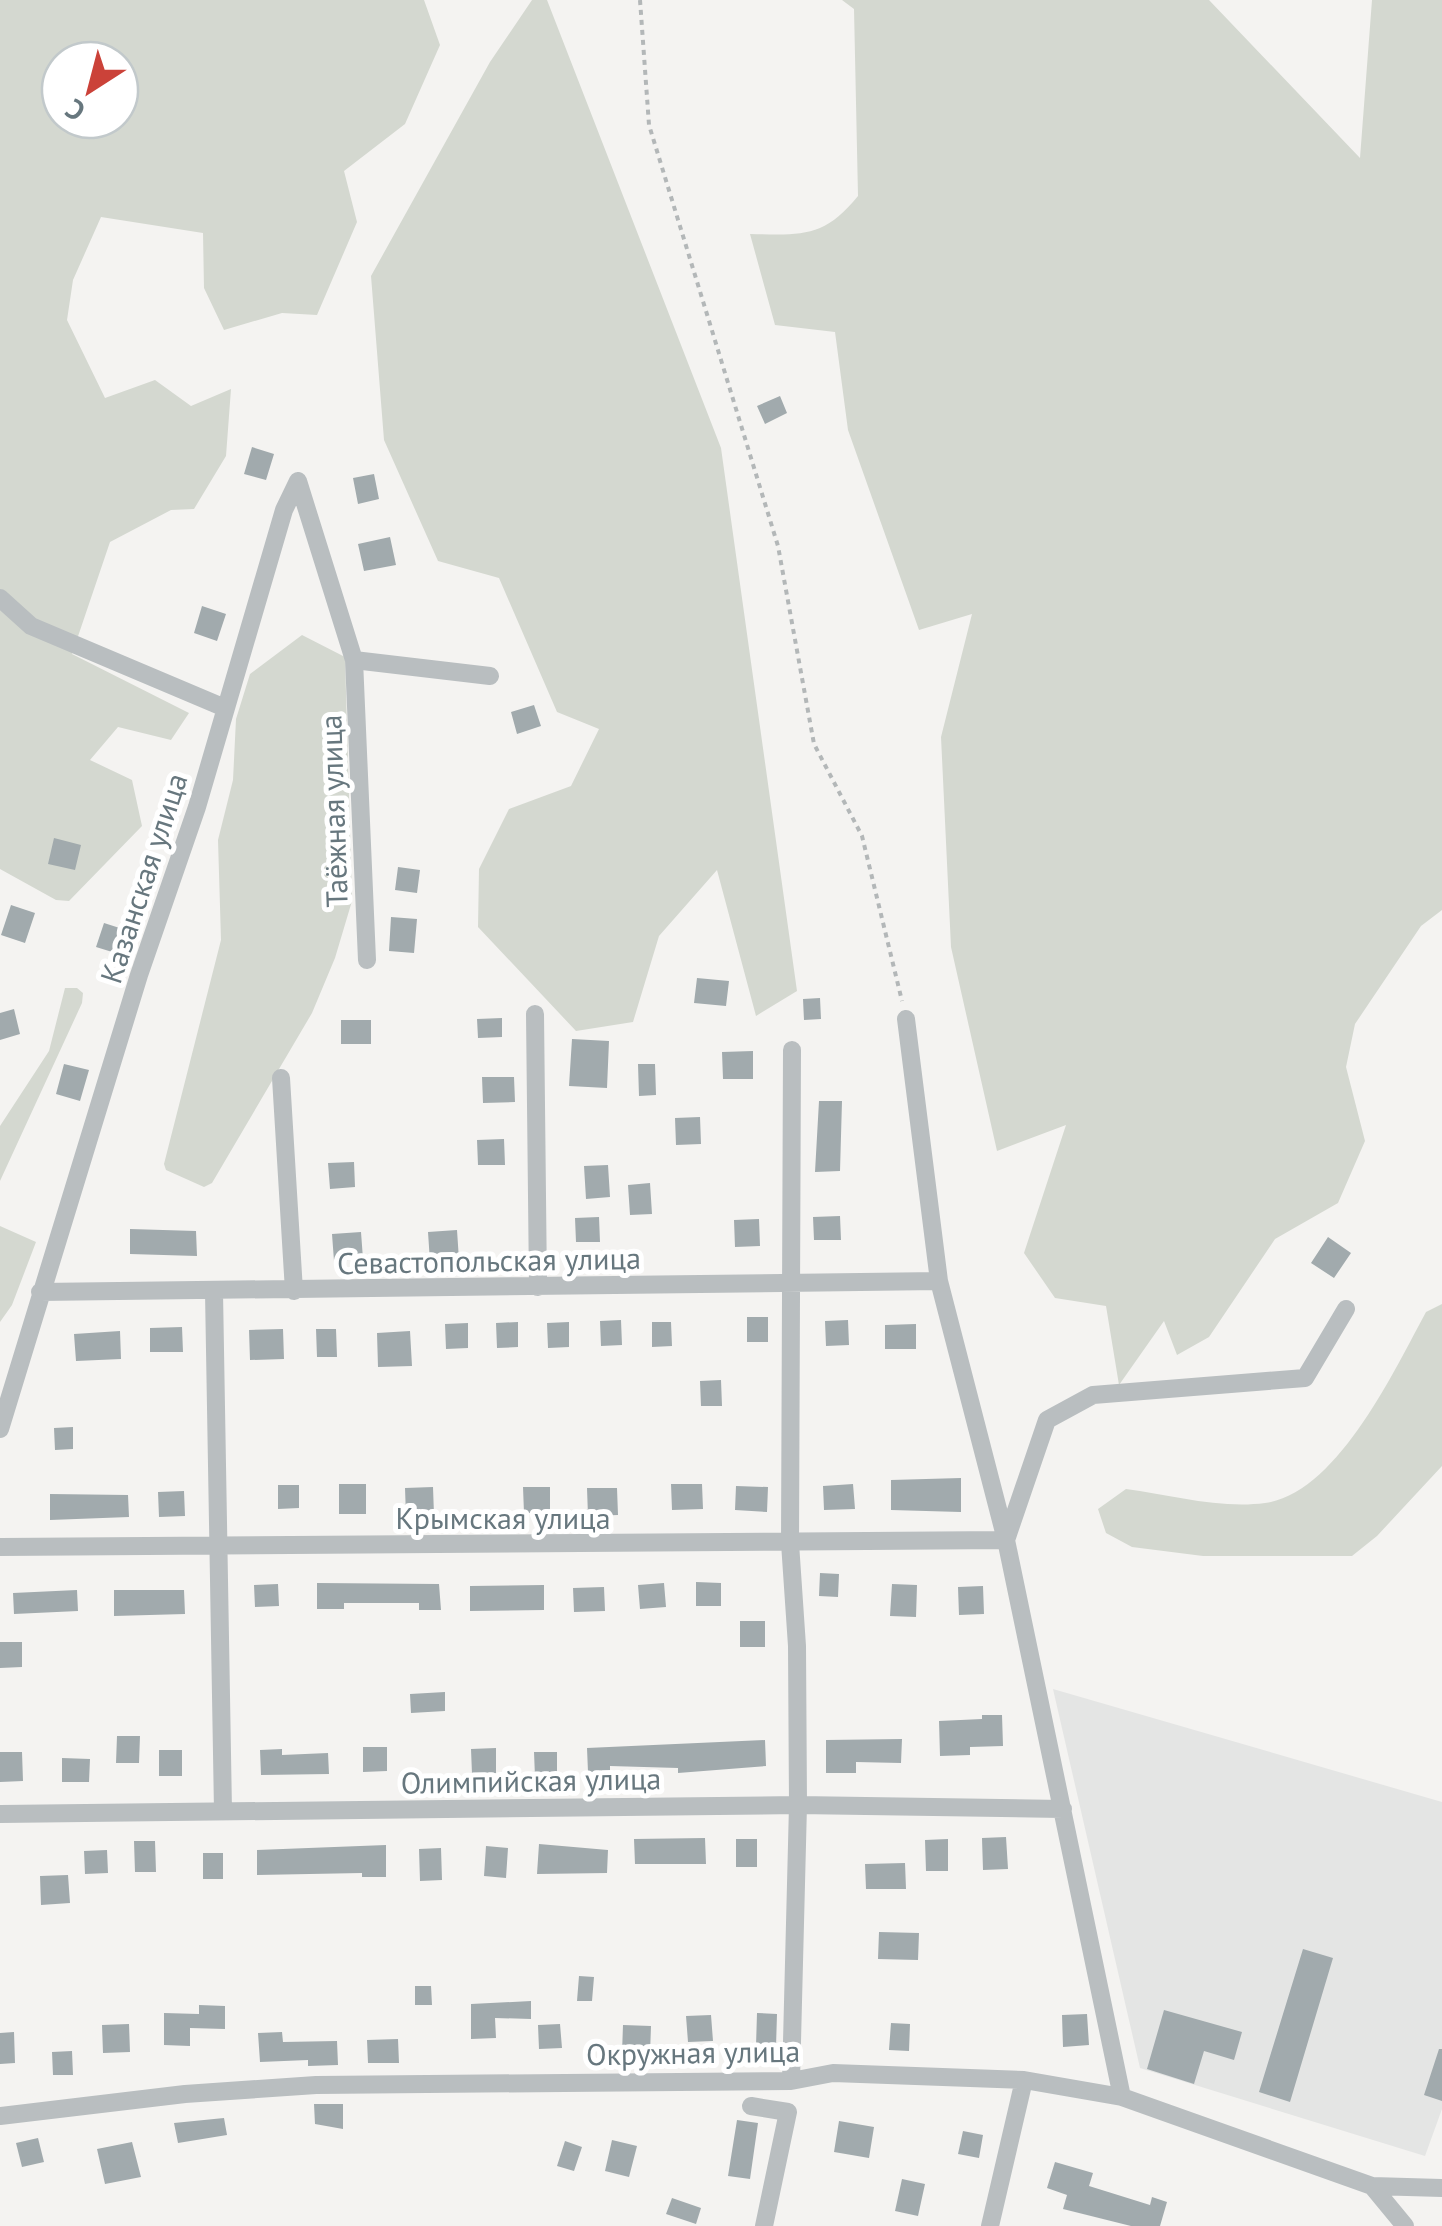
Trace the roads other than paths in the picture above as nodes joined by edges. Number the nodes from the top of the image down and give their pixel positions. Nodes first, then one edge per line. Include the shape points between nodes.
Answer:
1 (298, 481) joint
2 (0, 598) edge
3 (354, 660) junction
4 (490, 676) dead end
5 (225, 708) junction
6 (368, 960) dead end
7 (535, 1014) dead end
8 (906, 1019) road end
9 (792, 1050) dead end
10 (281, 1078) dead end
11 (939, 1281) junction
12 (792, 1282) junction
13 (538, 1287) junction
14 (294, 1291) junction
15 (40, 1292) junction
16 (214, 1292) junction
17 (1346, 1309) dead end
18 (0, 1429) edge
19 (1006, 1540) junction
20 (790, 1544) junction
21 (220, 1546) junction
22 (0, 1548) edge
23 (798, 1805) junction
24 (1063, 1809) junction
25 (223, 1812) junction
26 (0, 1814) edge
27 (1024, 2080) junction
28 (791, 2081) junction
29 (1122, 2096) junction
30 (751, 2106) dead end
31 (0, 2116) edge
32 (1372, 2186) junction
33 (1442, 2188) edge
34 (764, 2226) edge
35 (990, 2226) edge
36 (1405, 2226) edge

1 - 3 street, Таёжная улица
1 - 5 street, Казанская улица
2 - 5 street via 30,626
3 - 4 street
3 - 6 street, Таёжная улица
5 - 15 street, Казанская улица
7 - 13 street
8 - 11 street
9 - 12 street
10 - 14 street
11 - 12 street, Севастопольская улица
11 - 19 street
12 - 13 street, Севастопольская улица
12 - 20 street
13 - 14 street, Севастопольская улица
14 - 16 street, Севастопольская улица
15 - 16 street, Севастопольская улица
15 - 18 street, Казанская улица
16 - 21 street
17 - 19 street via 1305,1378 1093,1395 1047,1420
19 - 20 street, Крымская улица
19 - 24 street
20 - 21 street, Крымская улица
20 - 23 street
21 - 22 street, Крымская улица
21 - 25 street
23 - 24 street, Олимпийская улица
23 - 25 street, Олимпийская улица
23 - 28 street
24 - 29 street
25 - 26 street, Олимпийская улица
27 - 28 street, Окружная улица via 833,2073
27 - 29 street, Окружная улица
27 - 35 street
28 - 31 street, Окружная улица via 316,2086
29 - 32 street, Окружная улица
30 - 34 street via 788,2112
32 - 33 street
32 - 36 street

